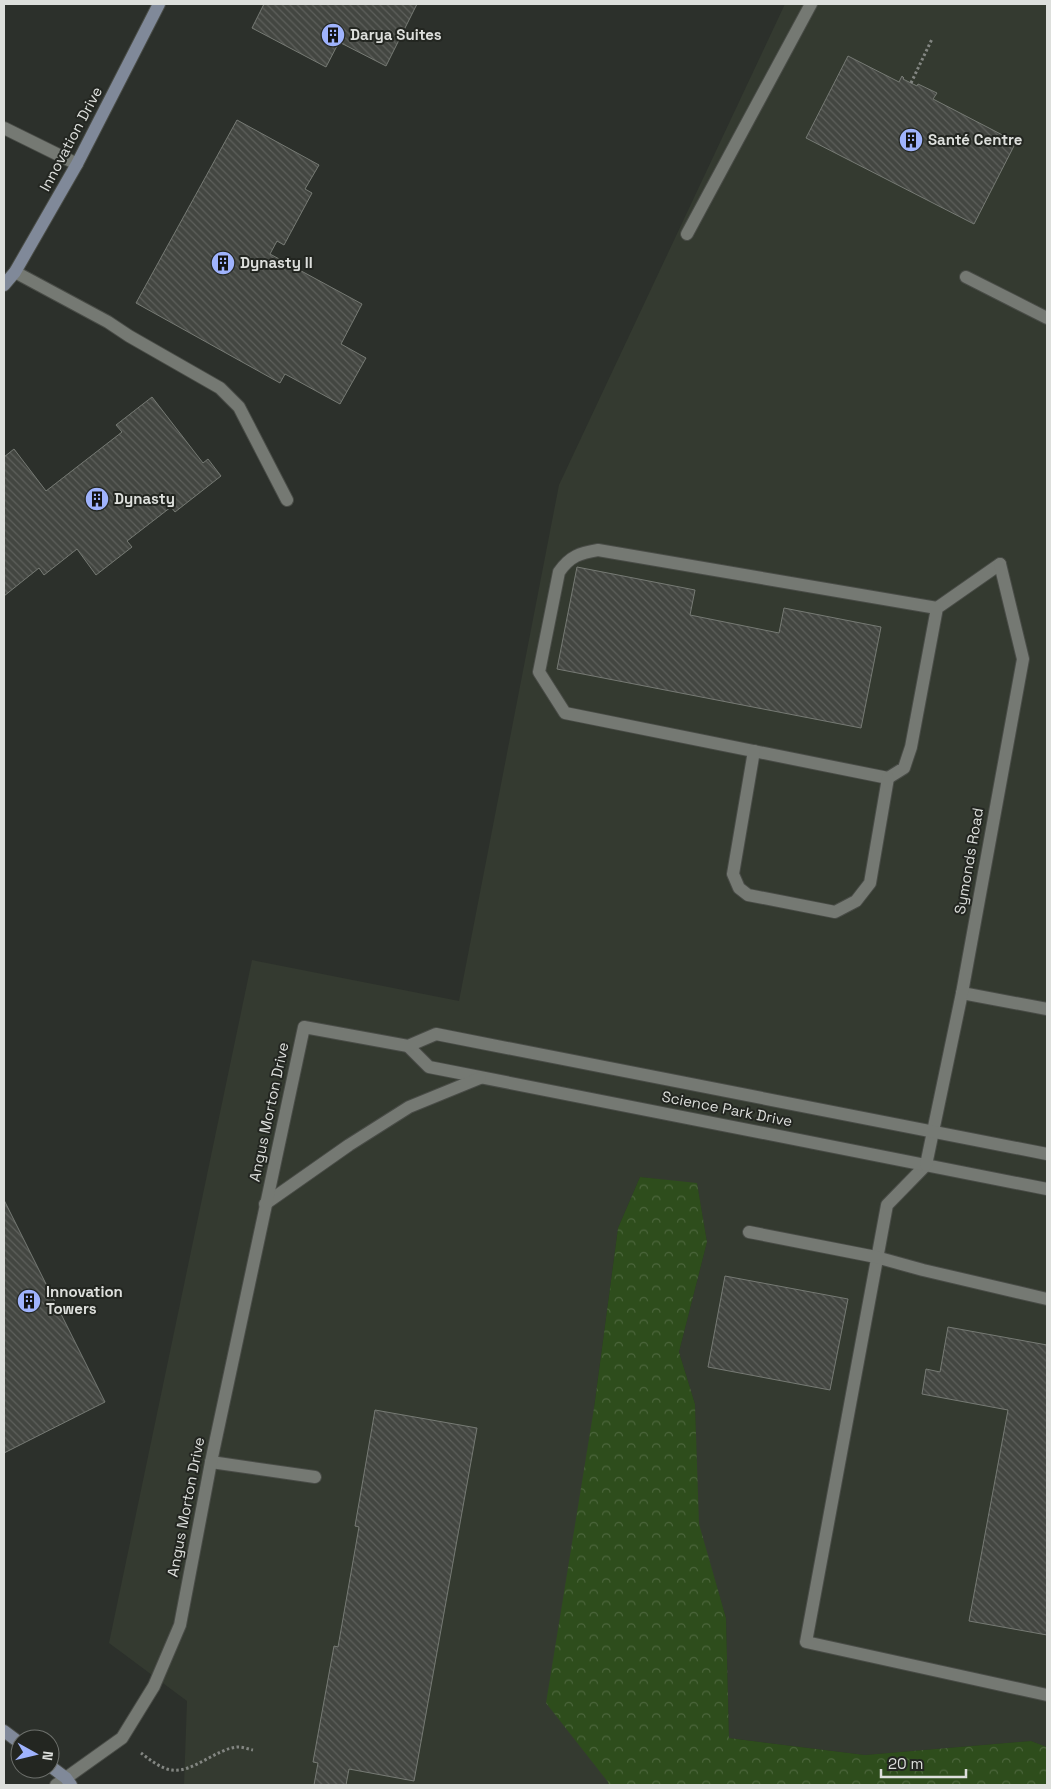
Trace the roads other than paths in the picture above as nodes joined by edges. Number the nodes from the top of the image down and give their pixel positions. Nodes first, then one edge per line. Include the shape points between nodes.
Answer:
1 (159, 4) edge
2 (811, 4) edge
3 (4, 128) edge
4 (77, 164) junction
5 (687, 234) dead end
6 (15, 272) junction
7 (966, 278) dead end
8 (4, 285) edge
9 (1047, 317) edge
10 (288, 500) dead end
11 (937, 608) junction
12 (754, 751) junction
13 (888, 778) junction
14 (962, 993) junction
15 (1047, 1009) edge
16 (408, 1046) junction
17 (480, 1078) junction
18 (933, 1130) junction
19 (1047, 1154) edge
20 (926, 1165) junction
21 (1047, 1189) edge
22 (265, 1204) junction
23 (749, 1232) dead end
24 (876, 1257) junction
25 (1047, 1299) edge
26 (211, 1462) junction
27 (315, 1477) dead end
28 (1047, 1695) edge
29 (64, 1783) edge

1 - 4 street, Innovation Drive
2 - 5 street
3 - 4 street
4 - 6 street, Innovation Drive
6 - 8 street, Innovation Drive
6 - 10 street via 220,388 239,407
7 - 9 street
11 - 12 street via 598,550 581,553 566,562 559,572 539,672 564,713
11 - 13 street via 911,747 904,768
11 - 14 street, Symonds Road via 1000,564 1022,659
12 - 13 street
12 - 13 street via 733,874 738,888 748,895 835,912 856,901 870,883
14 - 15 street
14 - 18 street, Symonds Road
16 - 17 street, Science Park Drive via 429,1067
16 - 18 street, Science Park Drive via 436,1034
16 - 22 street, Angus Morton Drive via 304,1026
17 - 20 street, Science Park Drive
17 - 22 street, Angus Morton Drive via 409,1107
18 - 19 street, Science Park Drive
18 - 20 street, Symonds Road
20 - 21 street, Science Park Drive
20 - 24 street via 887,1205
22 - 26 street, Angus Morton Drive
23 - 24 street
24 - 25 street
24 - 28 street via 806,1642
26 - 27 street
26 - 29 street, Angus Morton Drive via 180,1625 154,1686 122,1738

